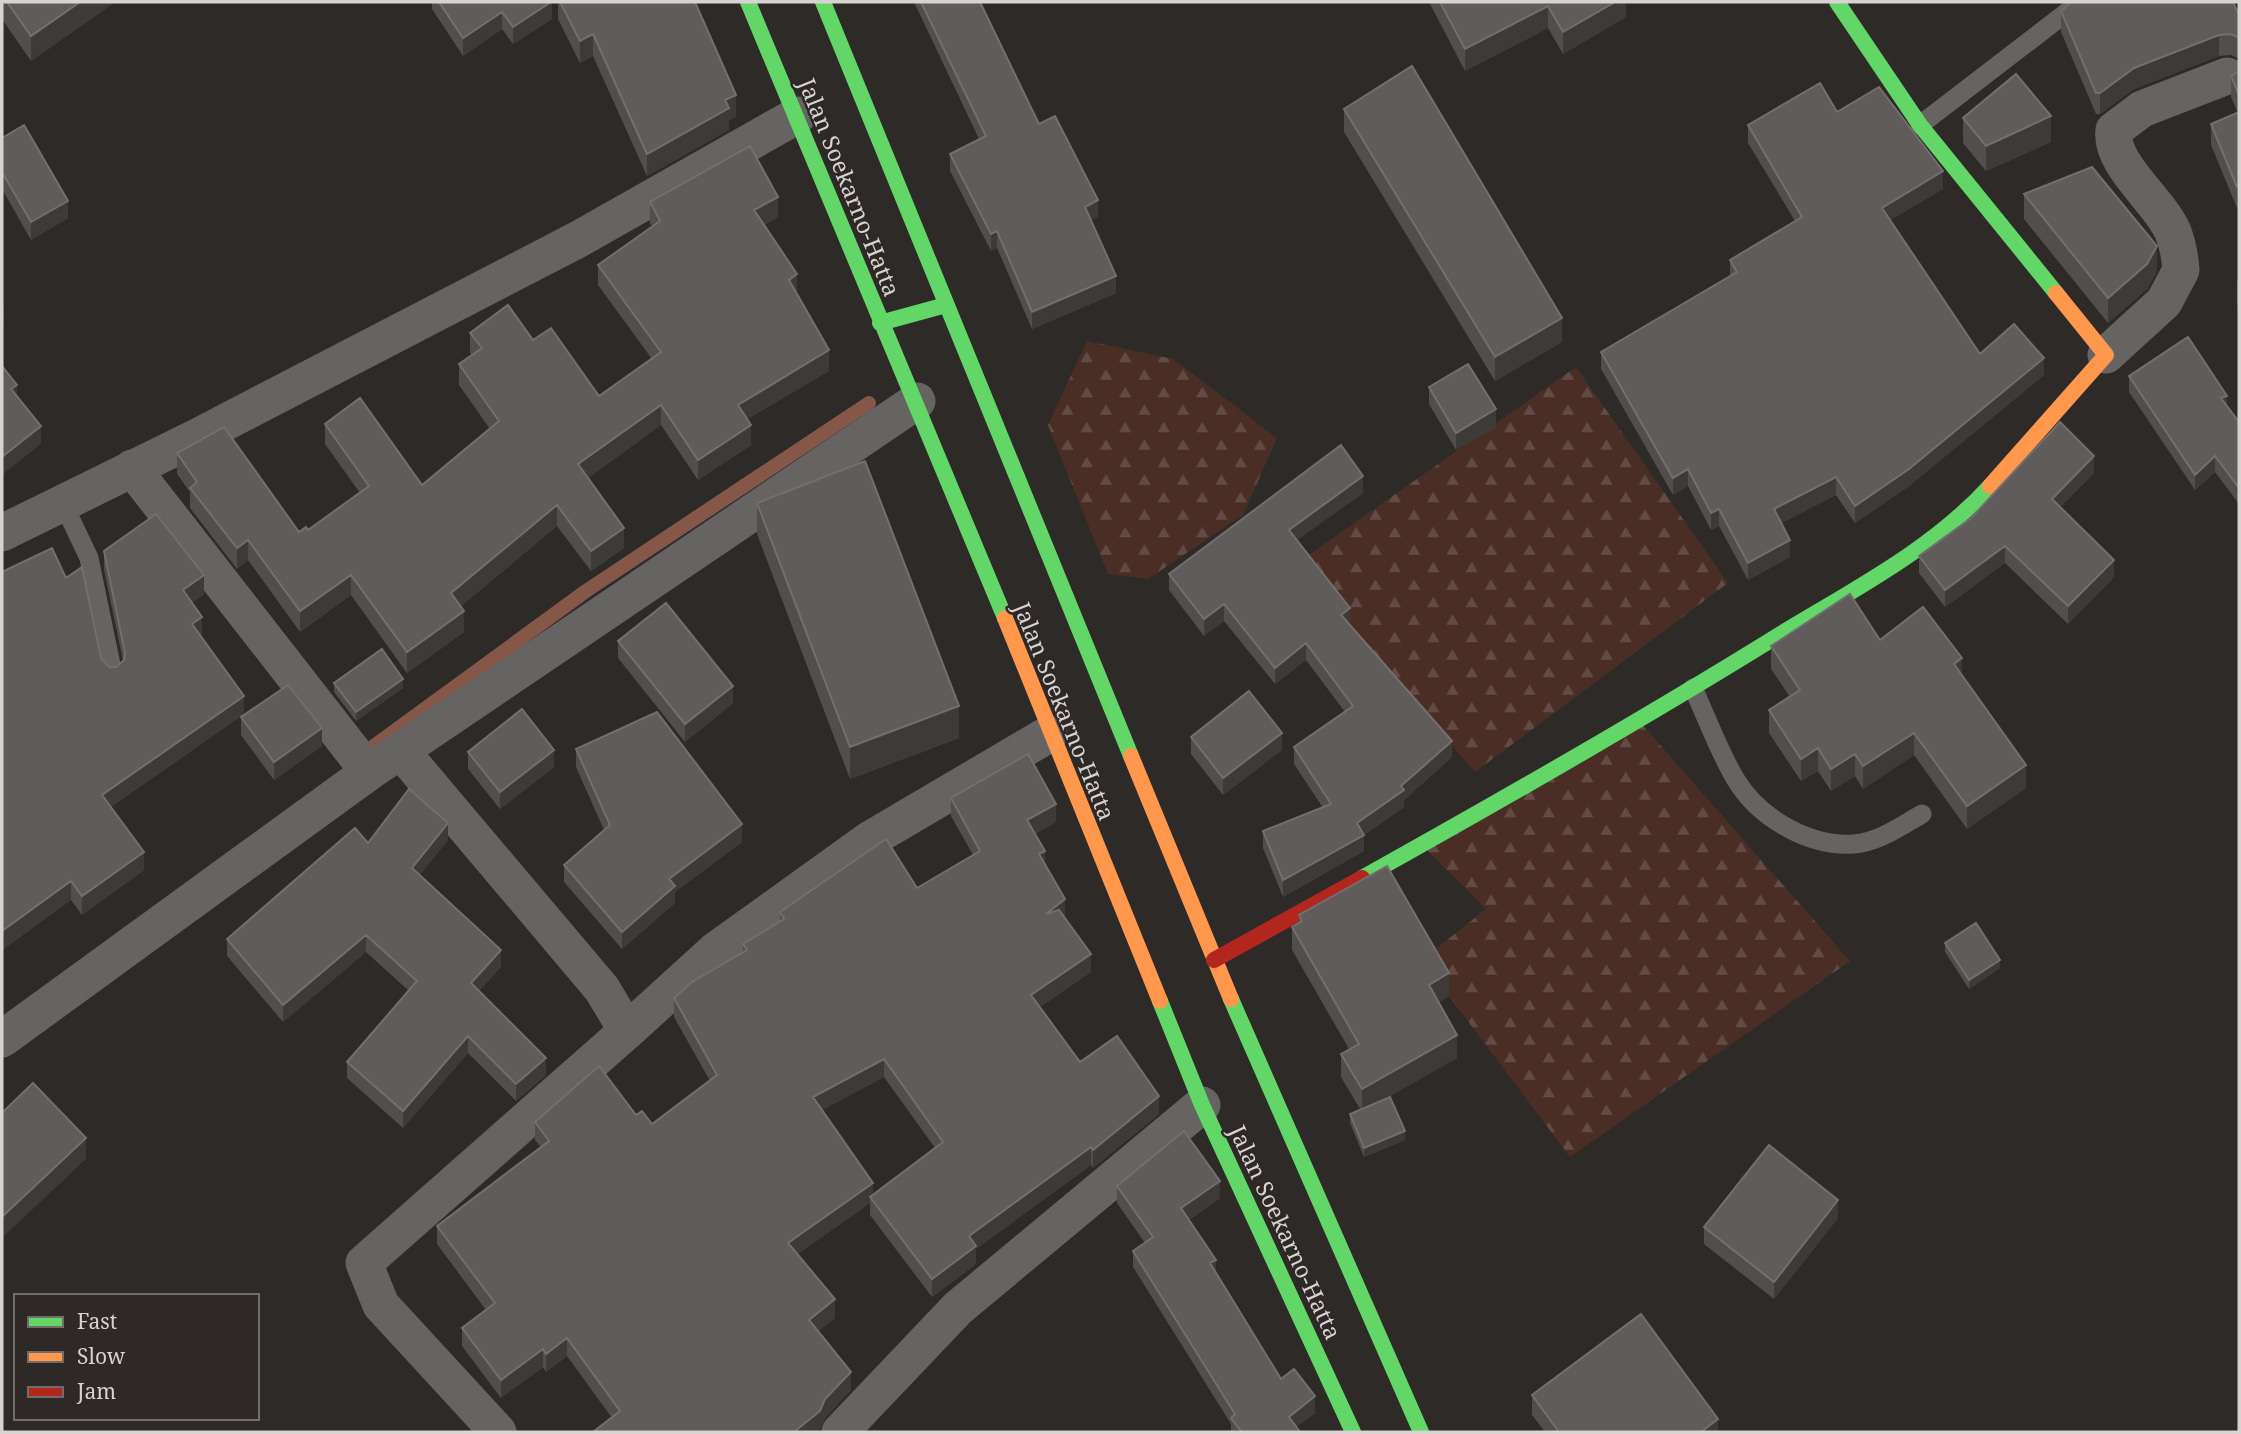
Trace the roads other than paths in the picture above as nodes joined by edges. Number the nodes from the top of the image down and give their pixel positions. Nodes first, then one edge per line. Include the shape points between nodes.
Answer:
1 (747, 2) edge
2 (822, 2) edge
3 (1837, 2) edge
4 (2080, 2) edge
5 (2227, 76) dead end
6 (798, 115) junction
7 (1920, 125) junction
8 (946, 305) junction
9 (880, 323) junction
10 (2106, 355) junction
11 (916, 401) junction
12 (132, 468) junction
13 (62, 501) junction
14 (2, 533) edge
15 (113, 674) edge
16 (1693, 688) junction
17 (1049, 734) junction
18 (401, 751) junction
19 (365, 768) junction
20 (1922, 814) dead end
21 (1214, 960) junction
22 (627, 1031) junction
23 (2, 1039) edge
24 (1202, 1105) junction
25 (487, 1428) edge
26 (840, 1432) edge
27 (1353, 1432) edge
28 (1421, 1432) edge

1 - 6 main road, Jalan Soekarno-Hatta
2 - 8 main road, Jalan Soekarno-Hatta
3 - 7 main road
4 - 7 lane
5 - 10 street via 2142,109 2114,130 2120,156 2172,230 2181,270 2164,302
6 - 9 main road, Jalan Soekarno-Hatta
6 - 12 street via 577,240
7 - 10 main road
8 - 9 main road
8 - 21 main road, Jalan Soekarno-Hatta
9 - 11 main road, Jalan Soekarno-Hatta
10 - 16 main road via 1956,520
11 - 17 main road, Jalan Soekarno-Hatta
11 - 18 street
12 - 13 street
12 - 19 street
13 - 14 street
13 - 15 lane via 89,558
16 - 20 lane via 1737,781 1762,811 1784,826 1816,839 1853,844 1881,837
16 - 21 main road
17 - 22 street via 869,840 716,950
17 - 24 main road, Jalan Soekarno-Hatta
18 - 19 street
18 - 22 street via 602,989
19 - 23 street
21 - 28 main road, Jalan Soekarno-Hatta
22 - 25 street via 364,1263 381,1305
24 - 26 street via 958,1308
24 - 27 main road, Jalan Soekarno-Hatta

